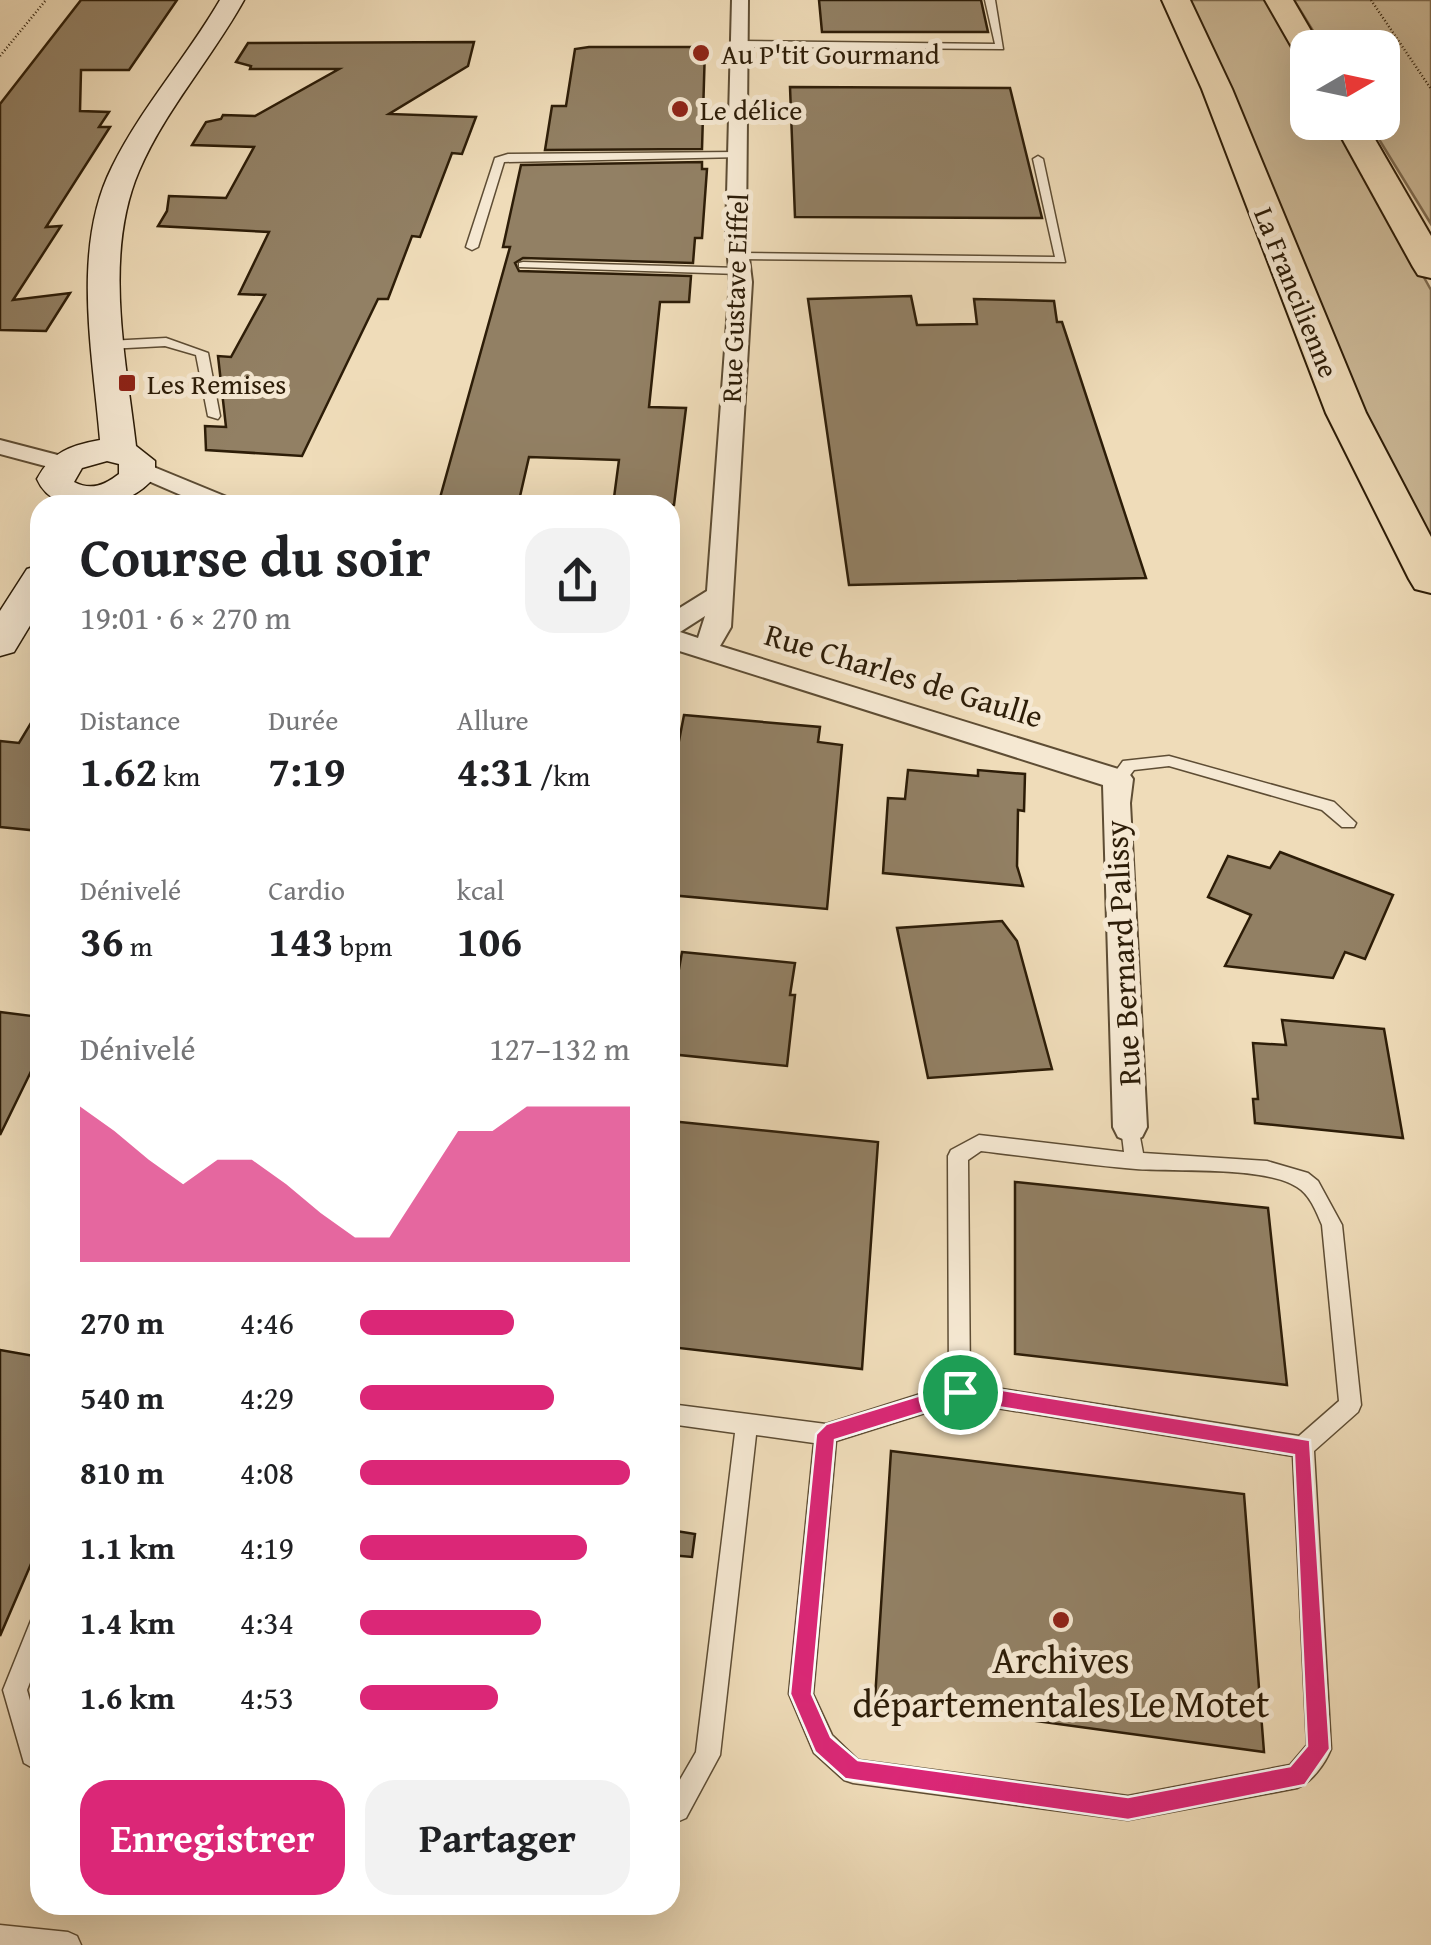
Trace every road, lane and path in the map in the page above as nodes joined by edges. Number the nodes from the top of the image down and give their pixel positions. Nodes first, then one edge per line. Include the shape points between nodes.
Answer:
1 (46, 0) edge
2 (232, 0) edge
3 (740, 0) edge
4 (990, 0) edge
5 (1176, 0) edge
6 (1278, 0) edge
7 (1372, 0) edge
8 (1296, 30) edge
9 (741, 44) junction
10 (0, 56) edge
11 (1431, 88) edge
12 (1359, 140) edge
13 (738, 155) junction
14 (1038, 159) dead end
15 (472, 247) dead end
16 (739, 263) junction
17 (523, 265) dead end
18 (1431, 267) edge
19 (108, 345) junction
20 (214, 416) dead end
21 (0, 446) edge
22 (100, 476) edge
23 (154, 495) edge
24 (183, 495) edge
25 (1431, 579) edge
26 (30, 594) edge
27 (718, 596) junction
28 (680, 641) edge
29 (0, 643) edge
30 (1118, 779) junction
31 (1348, 823) dead end
32 (1130, 1127) joint
33 (1135, 1161) junction
34 (960, 1392) junction
35 (680, 1415) edge
36 (748, 1424) junction
37 (826, 1434) junction
38 (1303, 1447) junction
39 (30, 1653) edge
40 (30, 1743) edge
41 (680, 1804) edge
42 (0, 1938) edge
43 (68, 1945) edge

1 - 10 path
2 - 19 street via 124,172 106,256
3 - 9 street, Rue Gustave Eiffel
4 - 9 lane via 1000,47
5 - 25 highway, La Francilienne via 1346,414
6 - 8 highway
7 - 11 path
9 - 13 street, Rue Gustave Eiffel
12 - 18 highway
13 - 15 lane via 508,156 499,160
13 - 16 street, Rue Gustave Eiffel
14 - 16 lane via 1061,260
16 - 17 lane
16 - 27 street, Rue Gustave Eiffel
19 - 20 lane via 166,342 202,353
19 - 22 street
21 - 22 street
22 - 23 street
22 - 24 street
26 - 29 street
27 - 28 street
27 - 28 street, Rue Gustave Eiffel via 718,627
28 - 30 street, Rue Charles de Gaulle
30 - 31 lane via 1128,764 1169,761 1328,806
30 - 32 street, Rue Bernard Palissy
32 - 33 lane
33 - 34 lane via 979,1143 958,1156
33 - 38 lane via 1280,1172 1305,1180 1322,1202 1332,1224 1350,1404
34 - 37 lane
34 - 38 lane
35 - 36 lane
36 - 37 lane
36 - 41 lane via 708,1755
37 - 38 lane via 801,1694 823,1744 853,1771 1128,1808 1296,1776 1319,1749
39 - 40 lane via 16,1690
42 - 43 lane

